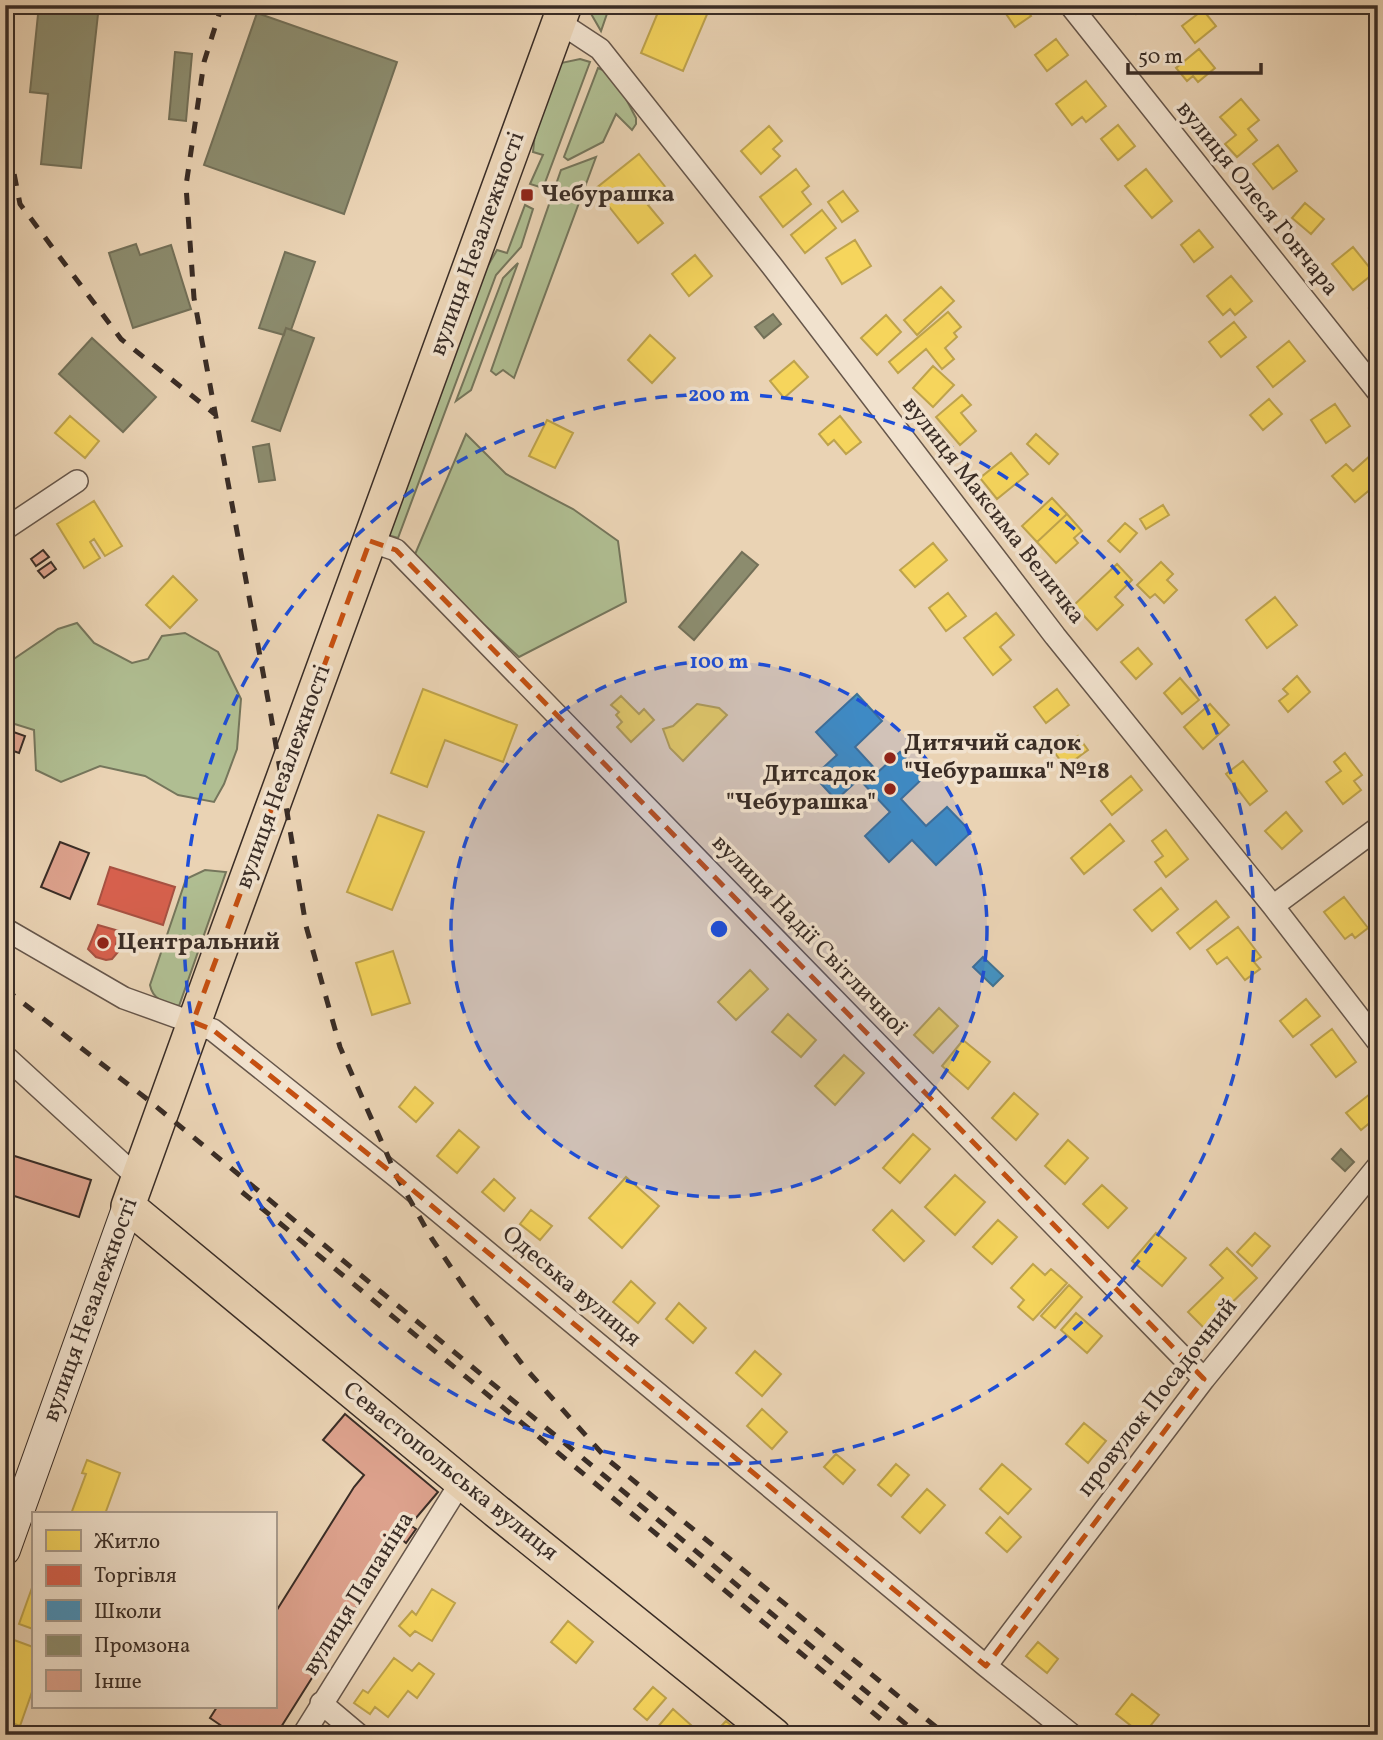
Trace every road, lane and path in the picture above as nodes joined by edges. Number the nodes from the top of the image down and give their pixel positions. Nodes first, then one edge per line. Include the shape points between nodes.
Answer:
1 (1070, 5) edge
2 (562, 14) edge
3 (1378, 392) edge
4 (78, 481) dead end
5 (5, 529) edge
6 (370, 541) junction
7 (1378, 828) edge
8 (1273, 906) junction
9 (5, 929) edge
10 (193, 1022) junction
11 (1378, 1042) edge
12 (5, 1056) edge
13 (1378, 1167) edge
14 (133, 1192) junction
15 (1204, 1379) junction
16 (461, 1482) junction
17 (5, 1550) edge
18 (986, 1666) junction
19 (321, 1703) junction
20 (303, 1735) edge
21 (359, 1735) edge
22 (774, 1735) edge
23 (1072, 1735) edge

1 - 3 street, вулиця Олеся Гончара
2 - 6 main road, вулиця Незалежності
2 - 8 street, вулиця Максима Величка via 600,49 1055,636
4 - 5 street
6 - 10 main road, вулиця Незалежності
6 - 15 street, вулиця Надії Світличної via 397,550
7 - 8 street
8 - 11 street, вулиця Максима Величка
9 - 10 street, Одеська вулиця via 124,998
10 - 14 main road, вулиця Незалежності
10 - 18 street, Одеська вулиця via 213,1030 397,1177
12 - 14 street
13 - 15 street, провулок Посадочний
14 - 16 main road, Севастопольська вулиця
14 - 17 main road, вулиця Незалежності
15 - 18 street, провулок Посадочний
16 - 19 street, вулиця Папаніна
16 - 22 main road, Севастопольська вулиця
18 - 23 street, Одеська вулиця
19 - 20 street, вулиця Папаніна
19 - 21 street

